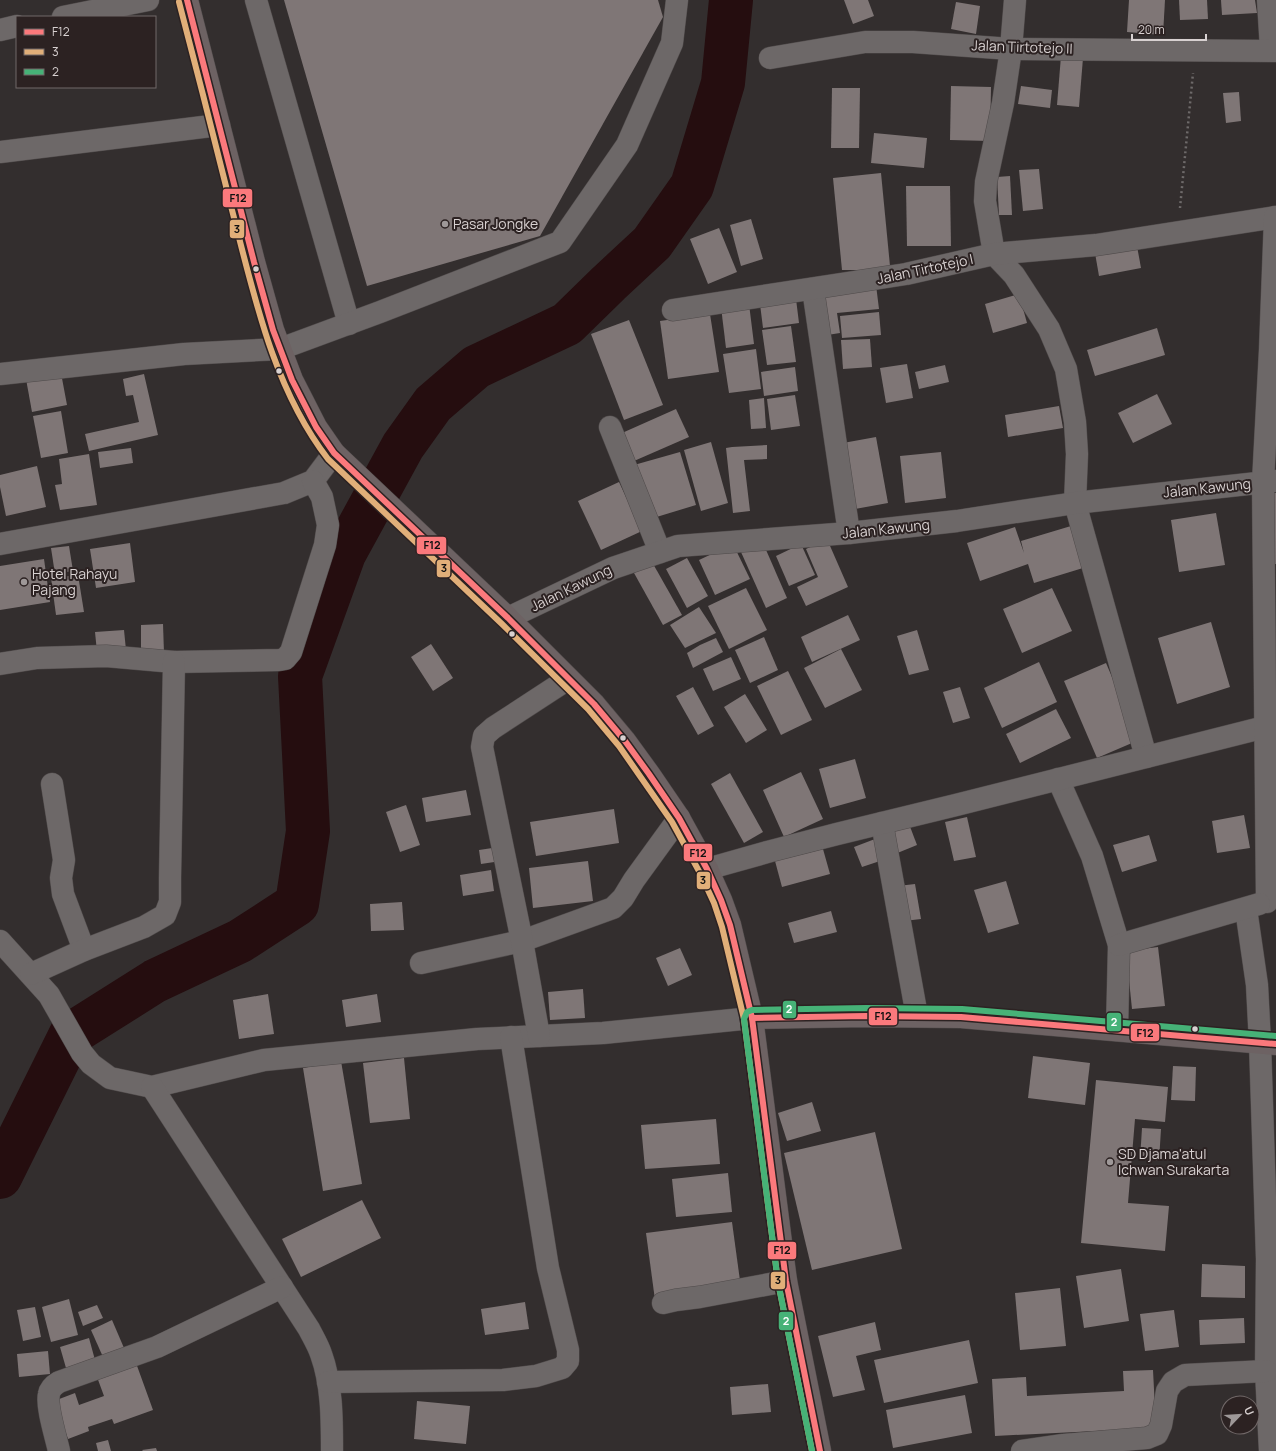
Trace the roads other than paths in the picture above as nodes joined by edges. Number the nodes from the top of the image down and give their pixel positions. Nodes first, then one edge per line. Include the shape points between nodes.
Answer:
1 (148, 0) edge
2 (187, 0) edge
3 (256, 0) edge
4 (677, 0) edge
5 (1015, 0) edge
6 (1268, 0) edge
7 (68, 16) edge
8 (16, 26) edge
9 (0, 30) edge
10 (1011, 49) junction
11 (1273, 50) edge
12 (770, 58) dead end
13 (219, 125) junction
14 (0, 152) edge
15 (1275, 217) edge
16 (994, 254) junction
17 (813, 289) junction
18 (673, 310) dead end
19 (349, 324) junction
20 (280, 349) junction
21 (0, 374) edge
22 (610, 427) dead end
23 (334, 453) junction
24 (313, 480) junction
25 (1269, 481) edge
26 (1075, 503) junction
27 (849, 533) junction
28 (0, 544) edge
29 (660, 552) junction
30 (508, 618) junction
31 (174, 662) junction
32 (0, 664) edge
33 (568, 679) junction
34 (1265, 727) junction
35 (1146, 757) junction
36 (1058, 780) junction
37 (52, 784) dead end
38 (679, 818) junction
39 (882, 823) junction
40 (707, 870) junction
41 (1272, 901) edge
42 (1246, 909) junction
43 (0, 940) edge
44 (522, 941) junction
45 (1118, 945) junction
46 (84, 950) junction
47 (421, 963) dead end
48 (31, 974) junction
49 (917, 1016) junction
50 (752, 1018) junction
51 (1117, 1030) junction
52 (538, 1036) junction
53 (512, 1037) junction
54 (1268, 1044) edge
55 (152, 1087) junction
56 (786, 1281) junction
57 (282, 1287) junction
58 (663, 1304) dead end
59 (1266, 1371) junction
60 (328, 1382) junction
61 (1064, 1448) edge
62 (59, 1451) edge
63 (332, 1451) edge
64 (820, 1451) edge
65 (1022, 1451) edge
66 (1270, 1451) edge

1 - 7 street
2 - 13 main road
3 - 19 street
4 - 19 street via 672,42 627,145 560,242
5 - 10 street
6 - 11 street
8 - 9 street
10 - 11 street, Jalan Tirtotejo II
10 - 12 street, Jalan Tirtotejo II via 912,42 865,42
10 - 16 street via 1003,103 986,182 985,201
13 - 14 street
13 - 20 main road via 254,262
15 - 16 street, Jalan Tirtotejo I via 1096,245
15 - 25 street
16 - 17 street, Jalan Tirtotejo I via 906,274
16 - 26 street via 1014,275 1049,330 1066,369 1075,422
17 - 18 street, Jalan Tirtotejo I
17 - 27 street
19 - 20 street
20 - 21 street via 184,354
20 - 23 main road via 292,380 316,427
22 - 29 street
23 - 24 street
23 - 30 main road
24 - 28 street via 284,493
24 - 31 street via 322,497 328,525 325,545 291,652 285,659 279,660
25 - 26 street, Jalan Kawung
25 - 34 street
26 - 27 street, Jalan Kawung via 957,521
26 - 35 street
27 - 29 street, Jalan Kawung via 686,546
29 - 30 street, Jalan Kawung via 613,568
30 - 33 main road
31 - 32 street via 106,656 37,658
31 - 46 street via 170,902 165,914 144,928
33 - 38 main road via 594,704 625,741
33 - 44 street via 493,728 484,736 482,747
34 - 35 street
34 - 41 street
35 - 36 street
36 - 39 street
36 - 45 street via 1092,856
37 - 46 street via 64,860 61,878 63,894
38 - 40 main road
38 - 44 street via 623,898 613,908
39 - 40 street
39 - 49 street
40 - 50 main road via 730,925
41 - 42 street
42 - 45 street
42 - 54 street
43 - 48 street
44 - 47 street
44 - 52 street
45 - 51 street
46 - 48 street
48 - 55 street via 49,995 91,1064 110,1078
49 - 50 main road
49 - 51 main road via 961,1017
50 - 52 street via 603,1033
50 - 56 main road
51 - 54 main road
52 - 53 street
53 - 55 street via 477,1038 264,1060
53 - 60 street via 548,1268 568,1350 568,1361 562,1368 536,1376 503,1380
54 - 59 street
55 - 57 street
56 - 58 street
56 - 64 main road
57 - 60 street via 321,1353
57 - 62 street via 157,1347 52,1386 48,1402
59 - 61 street via 1185,1375 1173,1382 1167,1391 1161,1425 1156,1434 1147,1438
59 - 66 street
60 - 63 street
61 - 65 street

